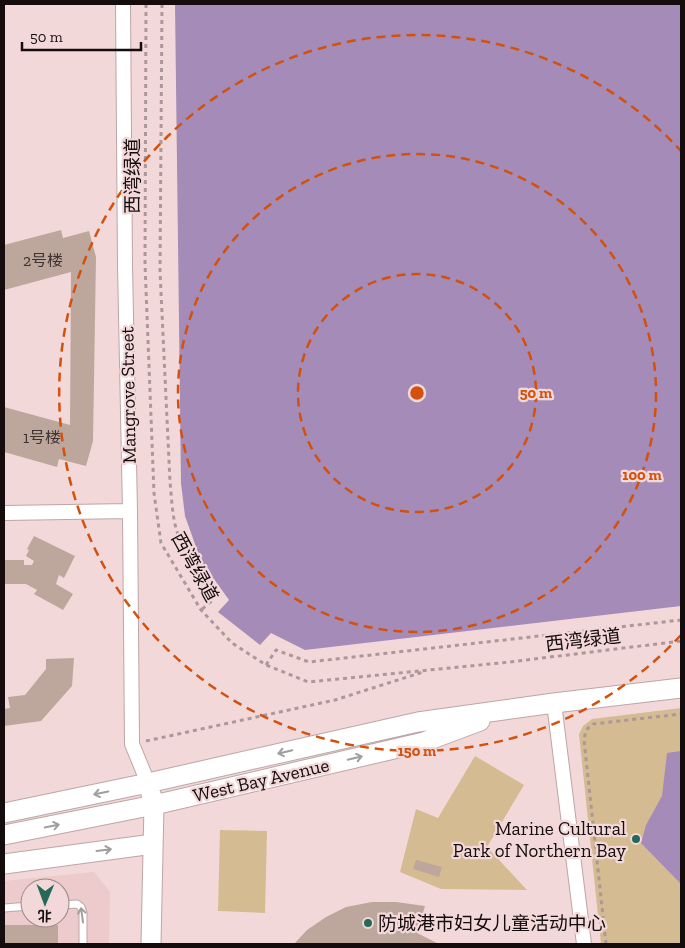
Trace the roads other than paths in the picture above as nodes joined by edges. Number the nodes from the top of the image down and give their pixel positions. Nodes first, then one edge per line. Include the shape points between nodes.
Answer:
1 (123, 4) edge
2 (130, 511) junction
3 (4, 513) edge
4 (681, 688) edge
5 (554, 703) junction
6 (514, 708) junction
7 (148, 783) junction
8 (154, 805) junction
9 (4, 812) edge
10 (4, 835) edge
11 (153, 844) junction
12 (4, 864) edge
13 (70, 904) edge
14 (20, 907) edge
15 (4, 908) edge
16 (83, 944) edge
17 (151, 944) edge
18 (584, 944) edge

1 - 2 street, Mangrove Street
2 - 3 street
2 - 7 street, Mangrove Street via 132,744
4 - 5 main road, West Bay Avenue
5 - 6 main road, West Bay Avenue
5 - 18 street
6 -> 7 main road, West Bay Avenue via 418,722
8 -> 6 main road, West Bay Avenue via 424,742
7 - 8 main road
7 -> 9 main road, West Bay Avenue
10 -> 8 main road, West Bay Avenue
8 - 11 main road
12 -> 11 main road
11 - 17 main road
16 -> 13 lane via 83,913 77,904
14 - 15 lane

